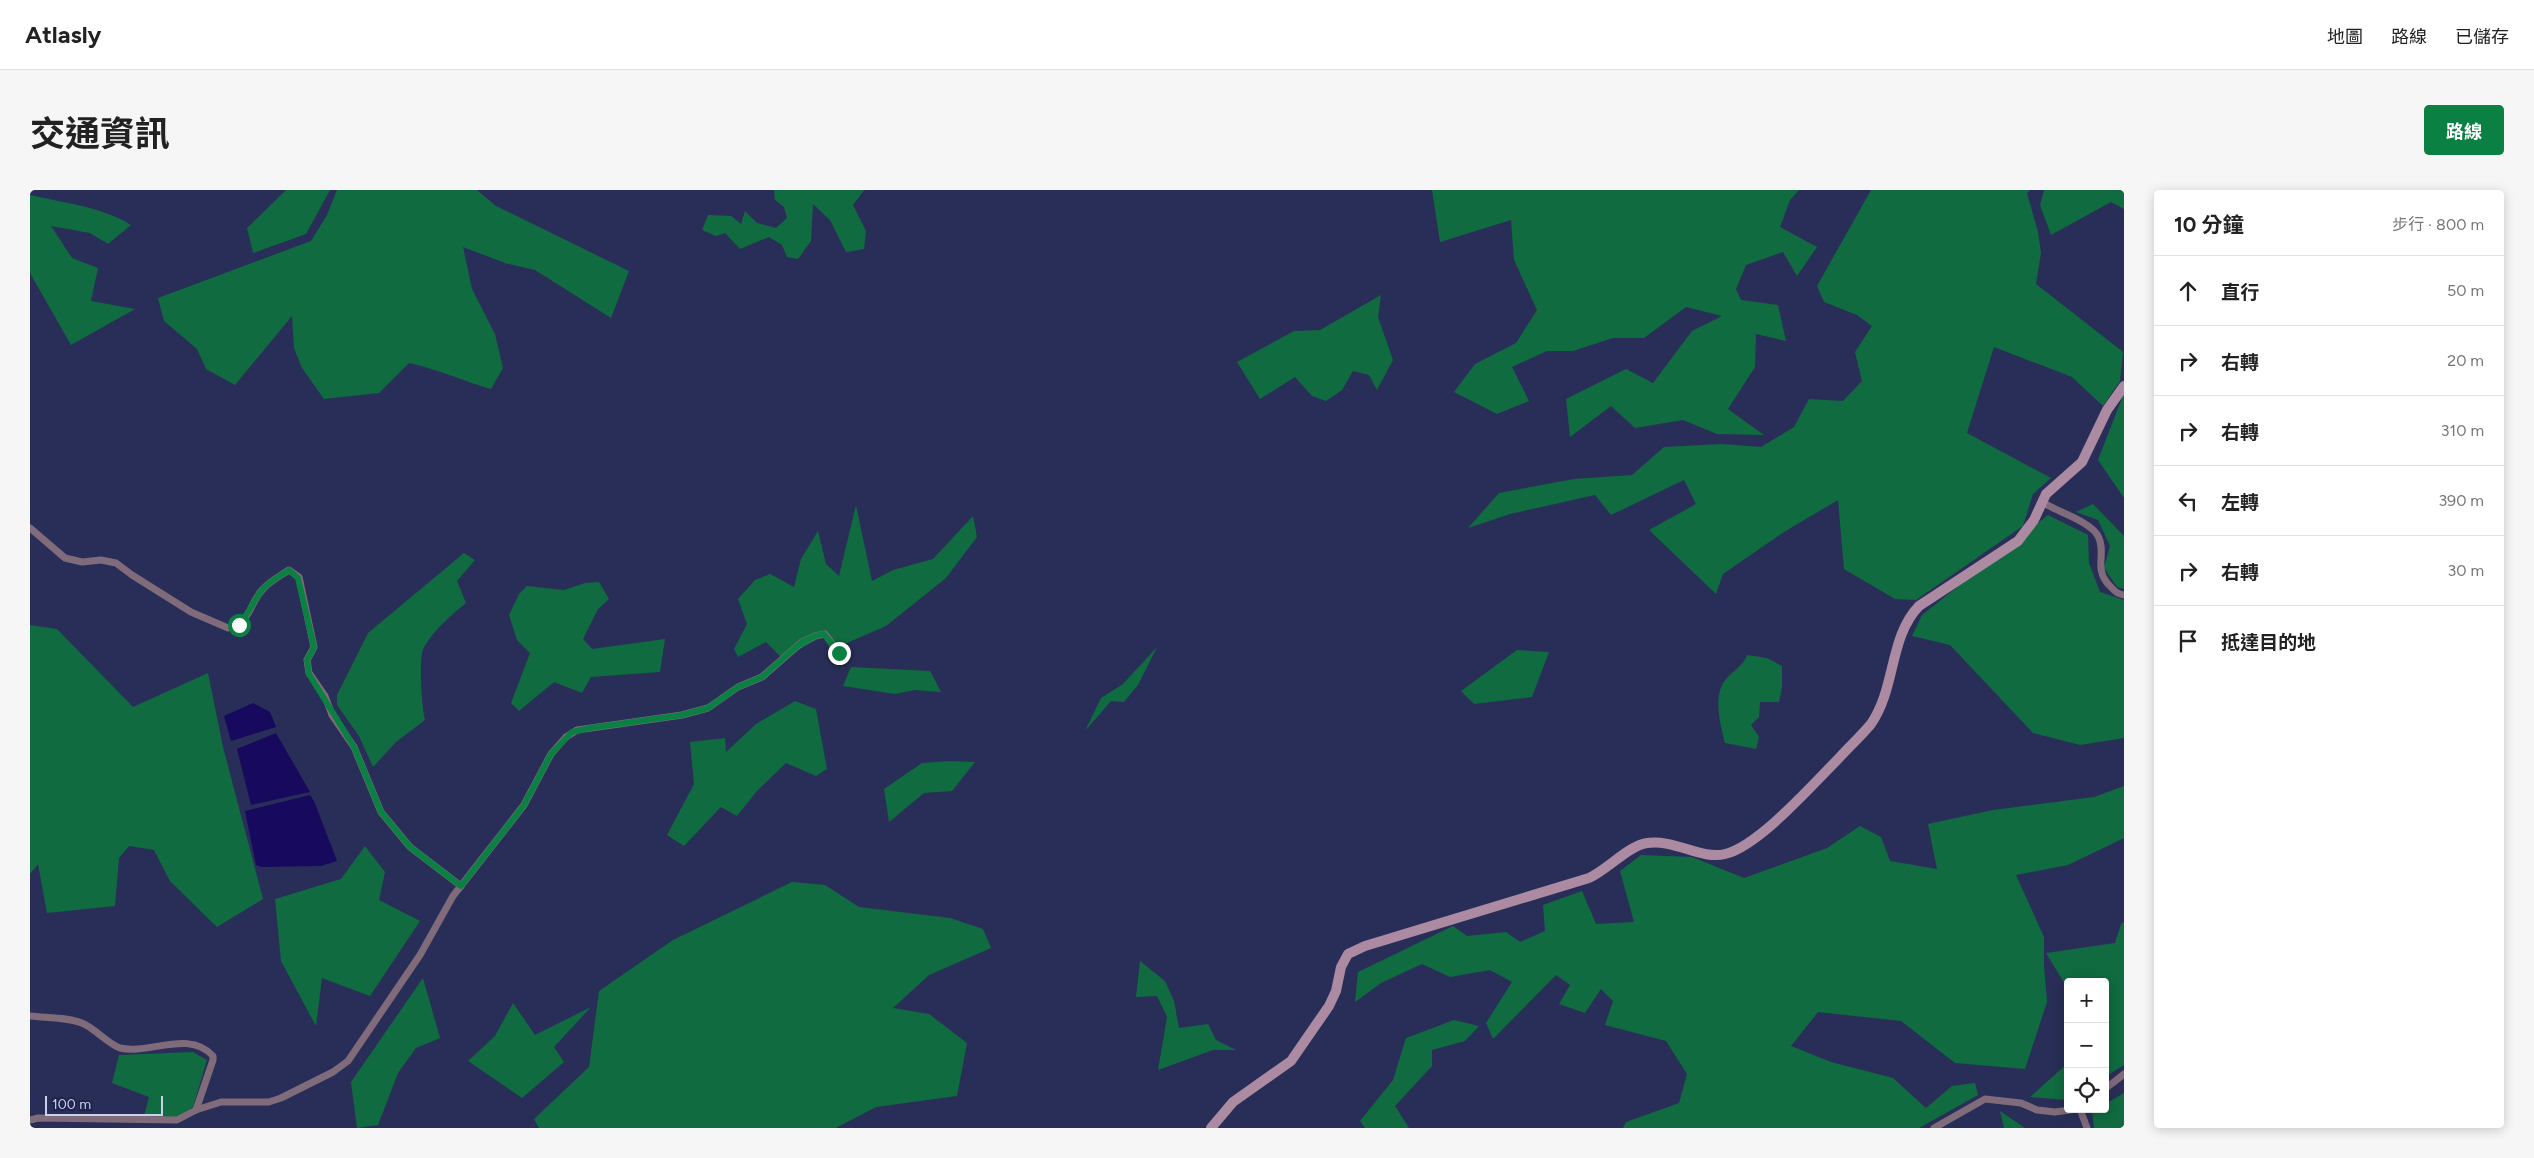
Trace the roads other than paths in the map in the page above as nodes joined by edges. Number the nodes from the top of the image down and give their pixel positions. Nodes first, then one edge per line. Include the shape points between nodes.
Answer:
1 (2124, 386) edge
2 (2042, 502) junction
3 (30, 528) edge
4 (2124, 595) edge
5 (839, 653) dead end
6 (461, 886) junction
7 (30, 1016) edge
8 (2124, 1074) edge
9 (2109, 1086) edge
10 (196, 1110) junction
11 (2064, 1111) edge
12 (2081, 1113) edge
13 (30, 1120) edge
14 (1211, 1128) edge
15 (1934, 1128) edge
16 (2087, 1128) edge

1 - 2 street via 2107,410 2082,462 2046,494
2 - 4 street via 2092,528 2101,548 2102,575 2117,594
2 - 14 street via 2034,520 2018,541 1919,606 1907,618 1881,708 1871,723 1854,745 1750,843 1735,852 1710,856 1668,843 1645,843 1589,878 1365,946 1348,954 1329,1006 1291,1061 1233,1102
3 - 6 street via 65,558 116,563 191,612 228,628 239,625 262,590 289,570 298,578 314,647 307,660 309,674 354,747 381,812 410,847
5 - 6 street via 824,634 815,636 802,642 762,677 738,687 708,708 572,732 551,754 524,805
6 - 10 street via 420,955 348,1061 333,1072 269,1102 221,1102
7 - 10 street via 82,1023 118,1048 188,1044 207,1050 213,1060
8 - 9 street
10 - 13 street via 177,1120
11 - 15 street via 2037,1110 2021,1103 1985,1099
12 - 16 street

